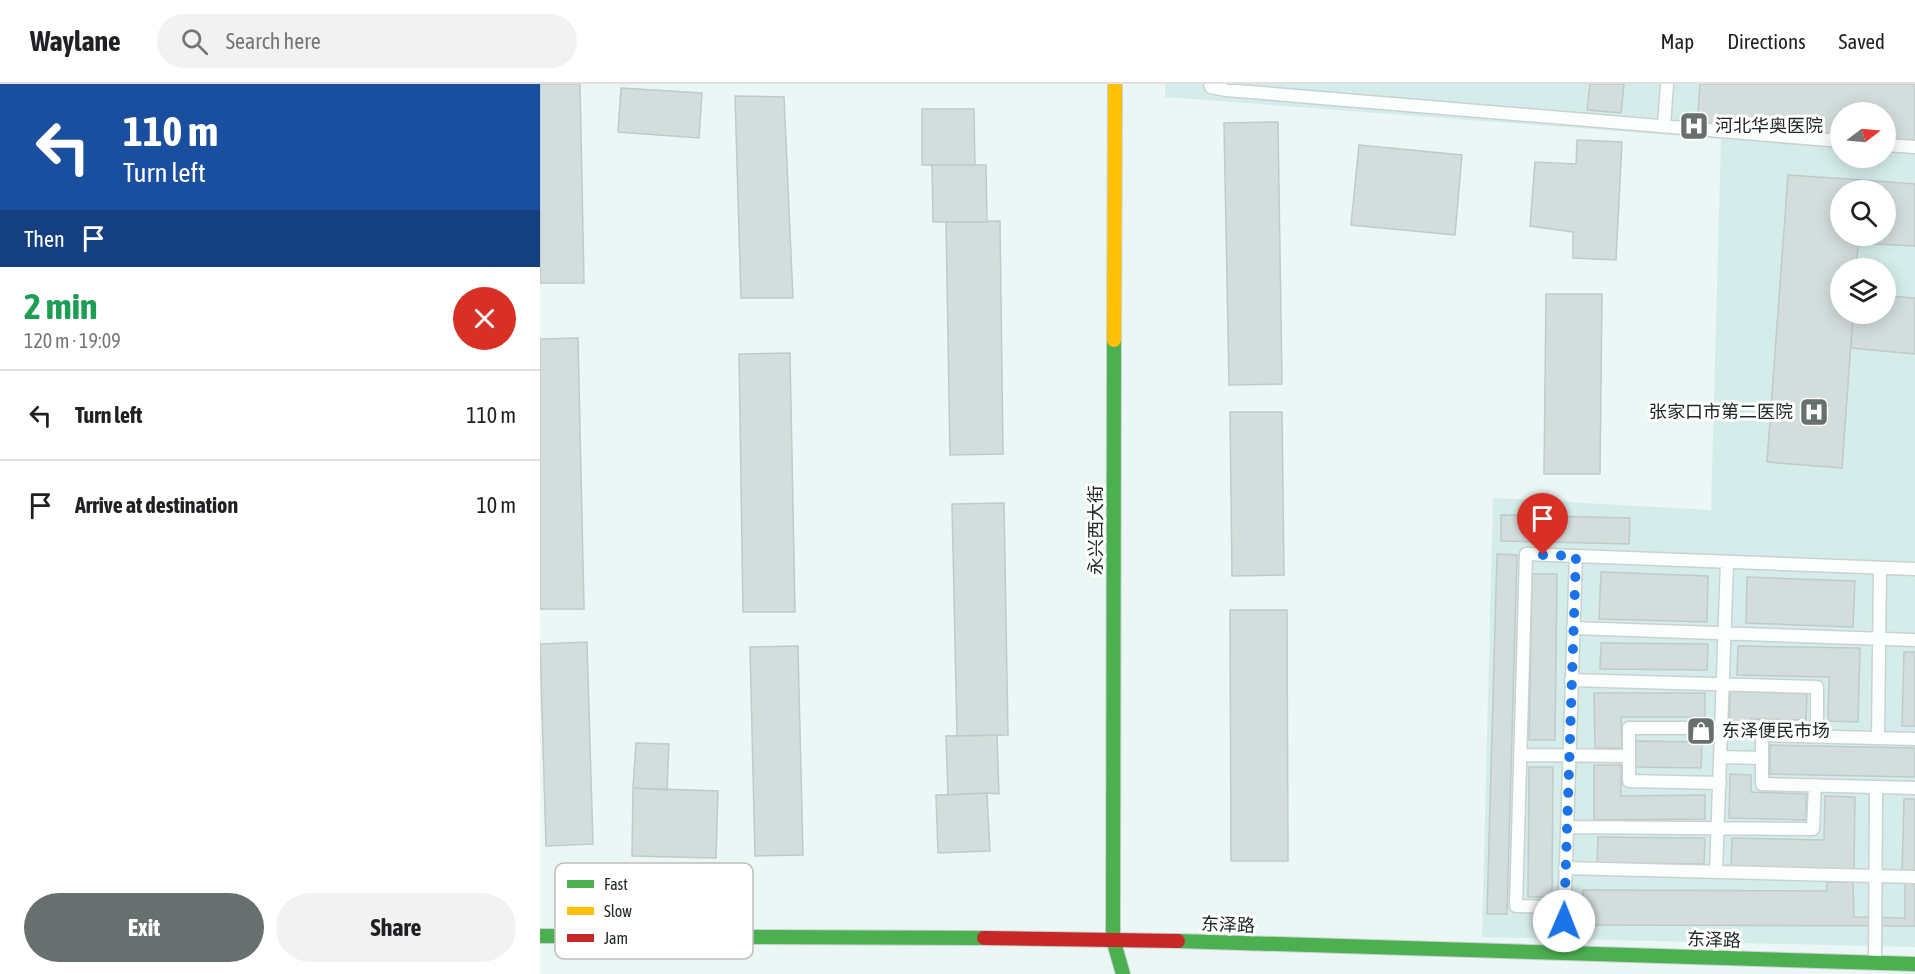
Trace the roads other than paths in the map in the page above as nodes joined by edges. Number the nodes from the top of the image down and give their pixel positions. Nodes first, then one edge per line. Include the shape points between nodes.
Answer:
1 (1115, 84) edge
2 (1210, 84) edge
3 (1667, 84) edge
4 (1664, 126) junction
5 (1830, 140) edge
6 (1896, 146) edge
7 (1915, 147) edge
8 (1576, 556) junction
9 (1727, 562) junction
10 (1880, 568) junction
11 (1915, 569) edge
12 (1573, 628) junction
13 (1725, 633) junction
14 (1879, 639) junction
15 (1915, 640) edge
16 (1571, 680) junction
17 (1723, 684) junction
18 (1722, 728) junction
19 (1817, 736) junction
20 (1878, 738) junction
21 (1915, 739) edge
22 (1521, 755) junction
23 (1569, 756) junction
24 (1629, 756) junction
25 (1720, 757) junction
26 (1762, 758) junction
27 (1720, 783) junction
28 (1815, 786) junction
29 (1876, 787) junction
30 (1915, 788) edge
31 (1567, 827) junction
32 (1718, 828) junction
33 (1565, 868) junction
34 (1716, 872) junction
35 (1875, 876) junction
36 (1915, 876) edge
37 (1564, 907) junction
38 (540, 936) edge
39 (555, 936) edge
40 (753, 937) edge
41 (1113, 939) junction
42 (1563, 954) junction
43 (1875, 963) junction
44 (1915, 964) edge
45 (1123, 974) edge

1 - 41 main road, 永兴西大街
2 - 4 lane via 1226,90
3 - 4 lane
4 - 5 lane
6 - 7 lane
8 - 9 lane
8 - 12 lane
8 - 22 lane via 1526,554
9 - 10 lane
9 - 13 lane
10 - 11 lane
10 - 14 lane
12 - 13 lane
12 - 16 lane
13 - 14 lane
13 - 17 lane
14 - 15 lane
14 - 20 lane
16 - 17 lane
16 - 23 lane
17 - 18 lane
17 - 19 lane via 1817,687
18 - 24 lane via 1629,728
18 - 25 lane
19 - 20 lane
19 - 26 lane via 1762,735
20 - 21 lane
22 - 23 lane
22 - 37 lane via 1516,906
23 - 24 lane
23 - 31 lane
24 - 27 lane via 1629,781
25 - 26 lane
25 - 27 lane
26 - 28 lane via 1762,784
27 - 32 lane
28 - 29 lane
28 - 32 lane via 1814,829
29 - 30 lane
29 - 35 lane
31 - 32 lane
31 - 33 lane
32 - 34 lane
33 - 34 lane
33 - 37 lane
34 - 35 lane
35 - 36 lane
35 - 43 lane
37 - 42 lane
38 - 39 main road, 东泽路
40 - 41 main road, 东泽路
41 - 42 main road, 东泽路
41 - 45 main road, 永兴西大街
42 - 43 main road, 东泽路
43 - 44 main road, 东泽路

